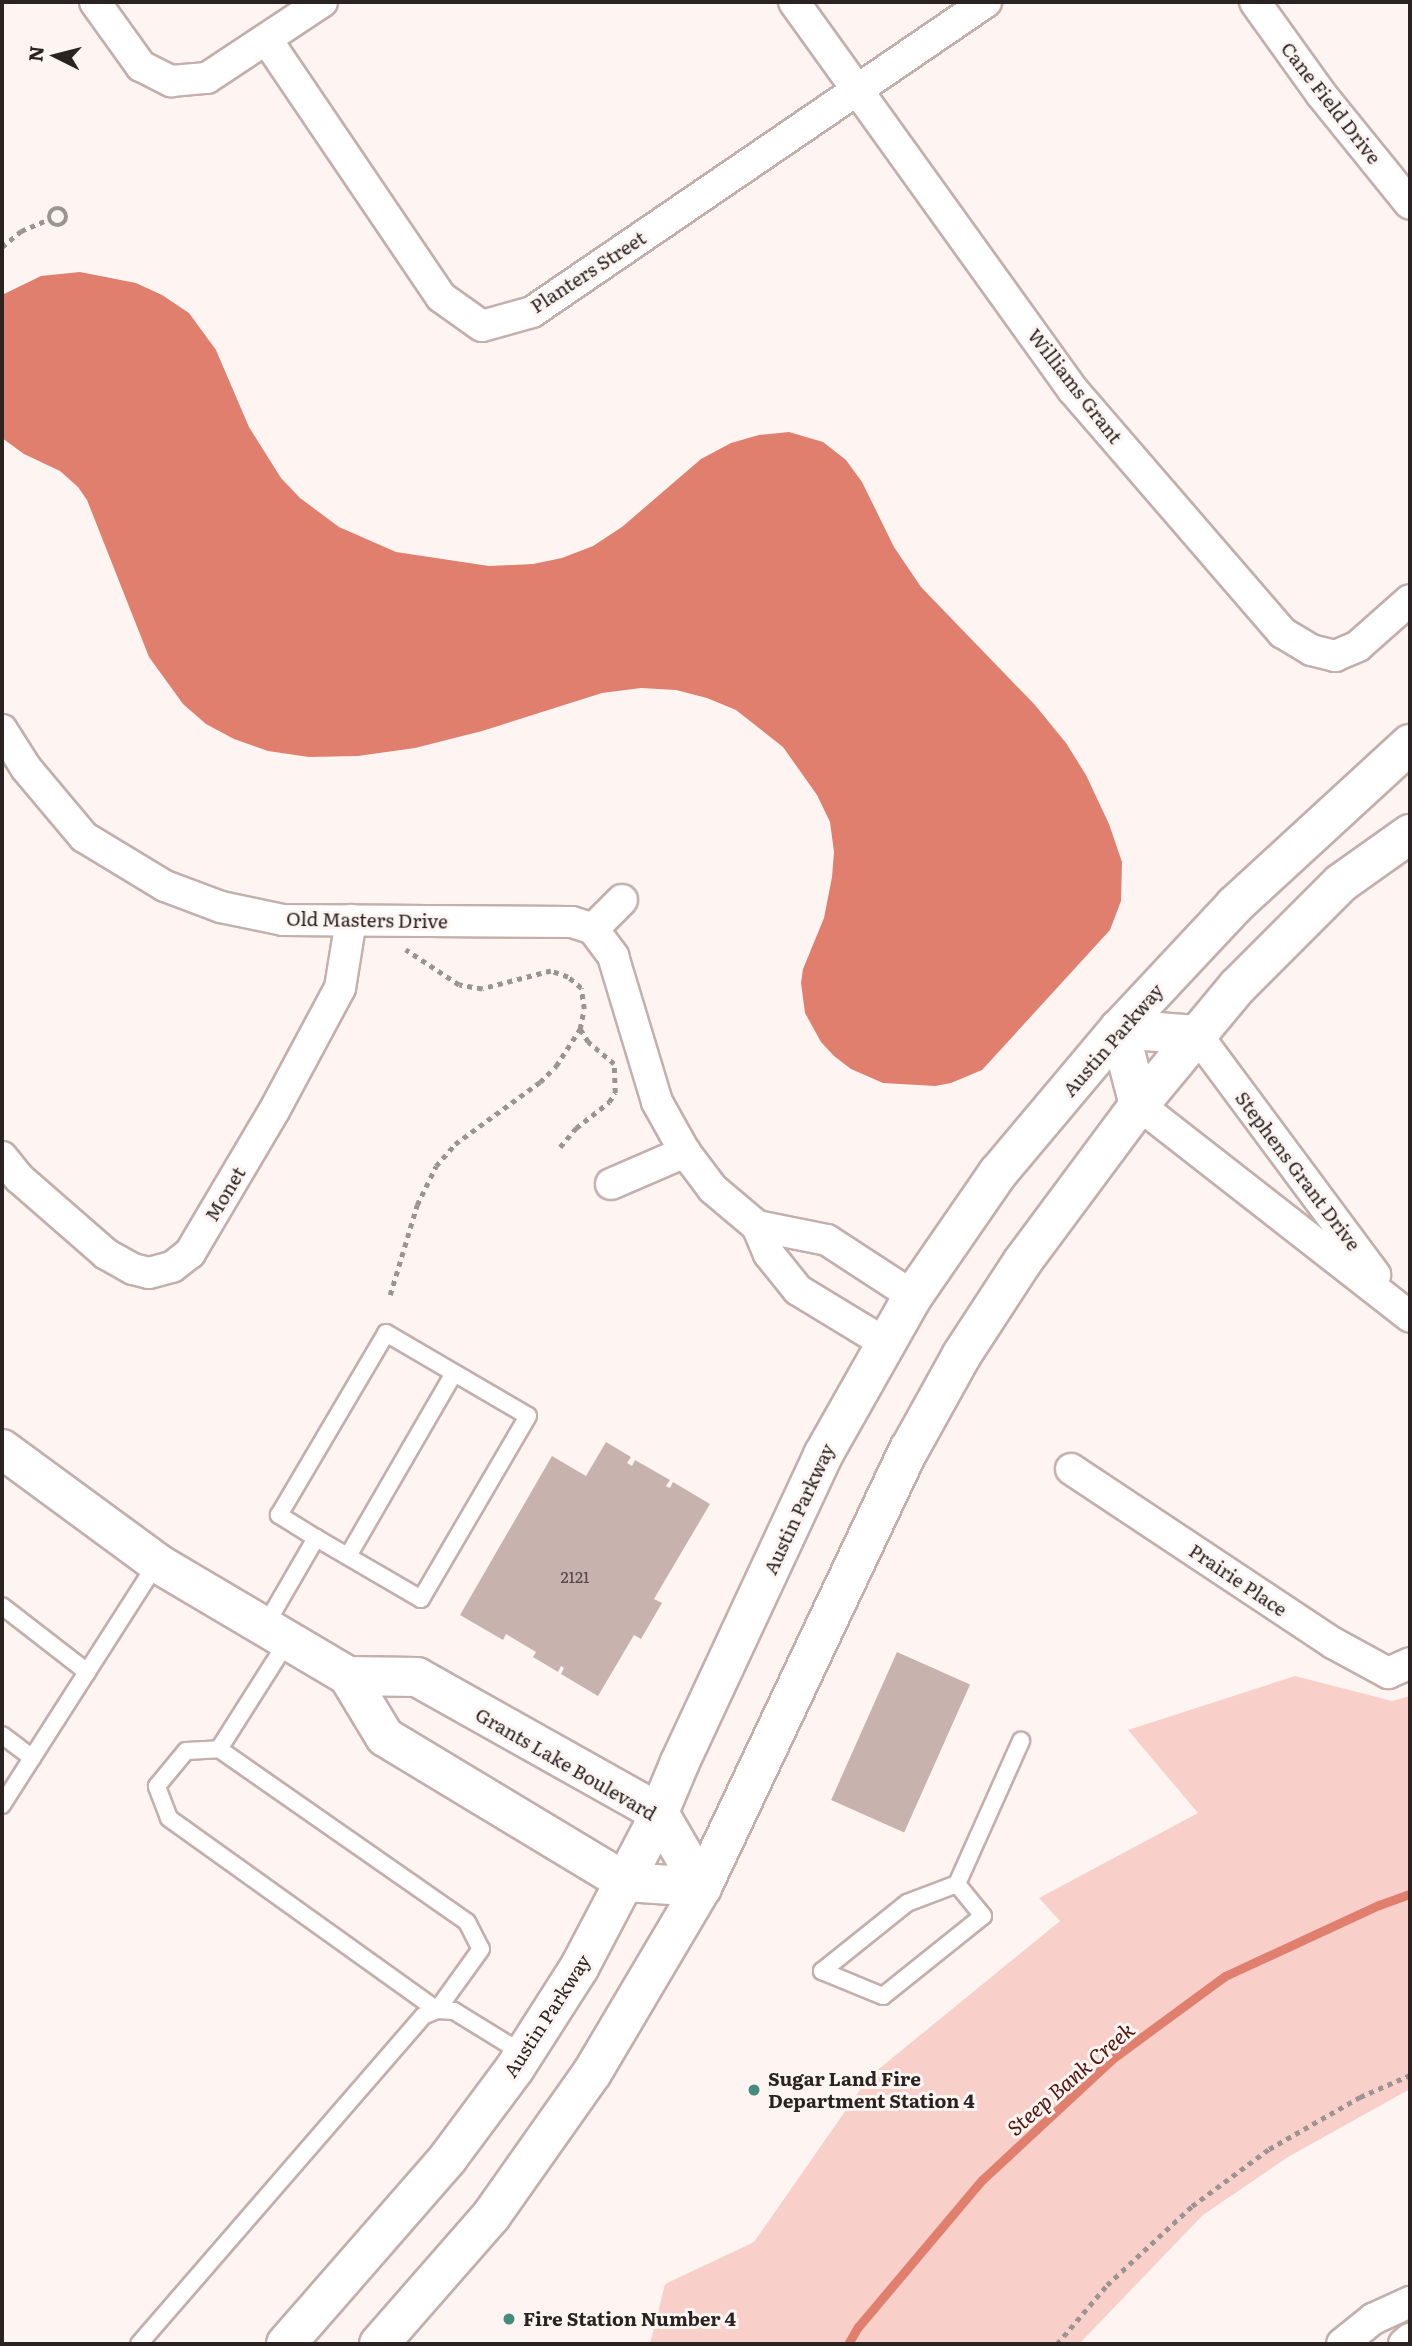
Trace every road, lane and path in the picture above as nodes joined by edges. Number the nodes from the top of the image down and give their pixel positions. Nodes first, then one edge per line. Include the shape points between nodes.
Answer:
1 (95, 2) edge
2 (321, 2) edge
3 (794, 2) edge
4 (986, 2) edge
5 (1255, 2) edge
6 (267, 40) junction
7 (856, 91) junction
8 (1410, 204) edge
9 (49, 219) junction
10 (2, 247) edge
11 (1410, 600) edge
12 (2, 730) edge
13 (1410, 744) edge
14 (1410, 834) edge
15 (622, 900) dead end
16 (351, 920) junction
17 (593, 929) junction
18 (402, 947) dead end
19 (580, 1029) junction
20 (1119, 1029) junction
21 (1197, 1035) junction
22 (1139, 1105) junction
23 (561, 1147) dead end
24 (685, 1152) junction
25 (2, 1157) edge
26 (611, 1184) dead end
27 (757, 1226) junction
28 (390, 1295) dead end
29 (913, 1296) junction
30 (1404, 1311) edge
31 (885, 1343) junction
32 (454, 1373) junction
33 (2, 1449) edge
34 (1071, 1469) dead end
35 (316, 1538) junction
36 (348, 1556) junction
37 (157, 1563) junction
38 (2, 1606) edge
39 (275, 1635) junction
40 (1410, 1663) edge
41 (87, 1671) junction
42 (348, 1676) junction
43 (2, 1735) edge
44 (1021, 1741) dead end
45 (219, 1749) junction
46 (32, 1758) junction
47 (2, 1805) edge
48 (659, 1814) junction
49 (625, 1882) junction
50 (957, 1884) junction
51 (702, 1888) junction
52 (436, 2010) junction
53 (524, 2054) junction
54 (1410, 2075) edge
55 (1410, 2302) edge
56 (1410, 2339) edge
57 (139, 2344) edge
58 (286, 2344) edge
59 (379, 2344) edge
60 (1057, 2344) edge
61 (1342, 2344) edge
62 (1404, 2344) edge

1 - 6 street via 141,66 171,81 207,78
2 - 6 street
3 - 7 street, Williams Grant
4 - 7 street, Planters Street
5 - 8 street, Cane Field Drive via 1321,94
6 - 7 street, Planters Street via 441,296 482,326 532,312
7 - 11 street, Williams Grant via 1073,390 1283,633 1311,650 1335,656 1358,646
9 - 9 path via 61,226 67,213 54,208
9 - 10 path via 21,231
12 - 16 street, Old Masters Drive via 57,809 84,837 130,867 221,907 283,920
13 - 20 main road, Austin Parkway via 1235,905
14 - 21 main road via 1341,883 1237,987
15 - 17 street
16 - 17 street, Old Masters Drive via 572,922
16 - 25 street, Monet via 340,988 190,1253 172,1267 149,1273 106,1254 19,1178
17 - 24 street via 613,956 657,1102
18 - 19 path via 459,985 482,989 551,971 568,977 581,988 584,1009
19 - 23 path via 614,1064 615,1093
19 - 28 path via 540,1082 455,1144 436,1166 417,1205
20 - 21 main road
20 - 22 main road
20 - 29 main road, Austin Parkway via 998,1173
21 - 22 main road
21 - 30 street, Stephens Grant Drive
22 - 30 street, Stephens Grant Drive
22 - 51 main road via 1023,1261 961,1356 838,1595
24 - 26 street
24 - 27 street via 713,1189
27 - 29 street via 827,1240
27 - 31 street via 769,1254 798,1290
29 - 31 main road, Austin Parkway
31 - 48 main road, Austin Parkway via 824,1455
32 - 35 lane via 386,1333 279,1516
32 - 36 lane
32 - 36 lane via 528,1416 421,1599
33 - 37 main road, Grants Lake Boulevard
34 - 40 street, Prairie Place via 1333,1643 1388,1673
35 - 36 lane
35 - 39 lane
37 - 39 main road, Grants Lake Boulevard
37 - 41 lane
38 - 41 lane
39 - 42 main road, Grants Lake Boulevard
39 - 45 lane
41 - 46 lane
42 - 48 main road, Grants Lake Boulevard via 417,1677
42 - 49 main road, Grants Lake Boulevard via 385,1737
43 - 46 lane
44 - 50 lane
45 - 52 lane via 467,1922 481,1949
45 - 52 lane via 187,1751 157,1786 169,1818
46 - 47 lane
48 - 49 main road, Austin Parkway
48 - 51 main road, Grants Lake Boulevard
49 - 51 main road, Grants Lake Boulevard
49 - 53 main road, Austin Parkway via 579,1968
50 - 50 lane via 907,1903 821,1972 883,1996 983,1916
51 - 59 main road via 592,2073 491,2216
52 - 53 lane via 454,2011
52 - 57 lane via 423,2017
53 - 58 main road, Austin Parkway via 448,2158
54 - 60 path via 1360,2097 1269,2150 1192,2206 1107,2285
55 - 61 street via 1373,2319
56 - 62 street

